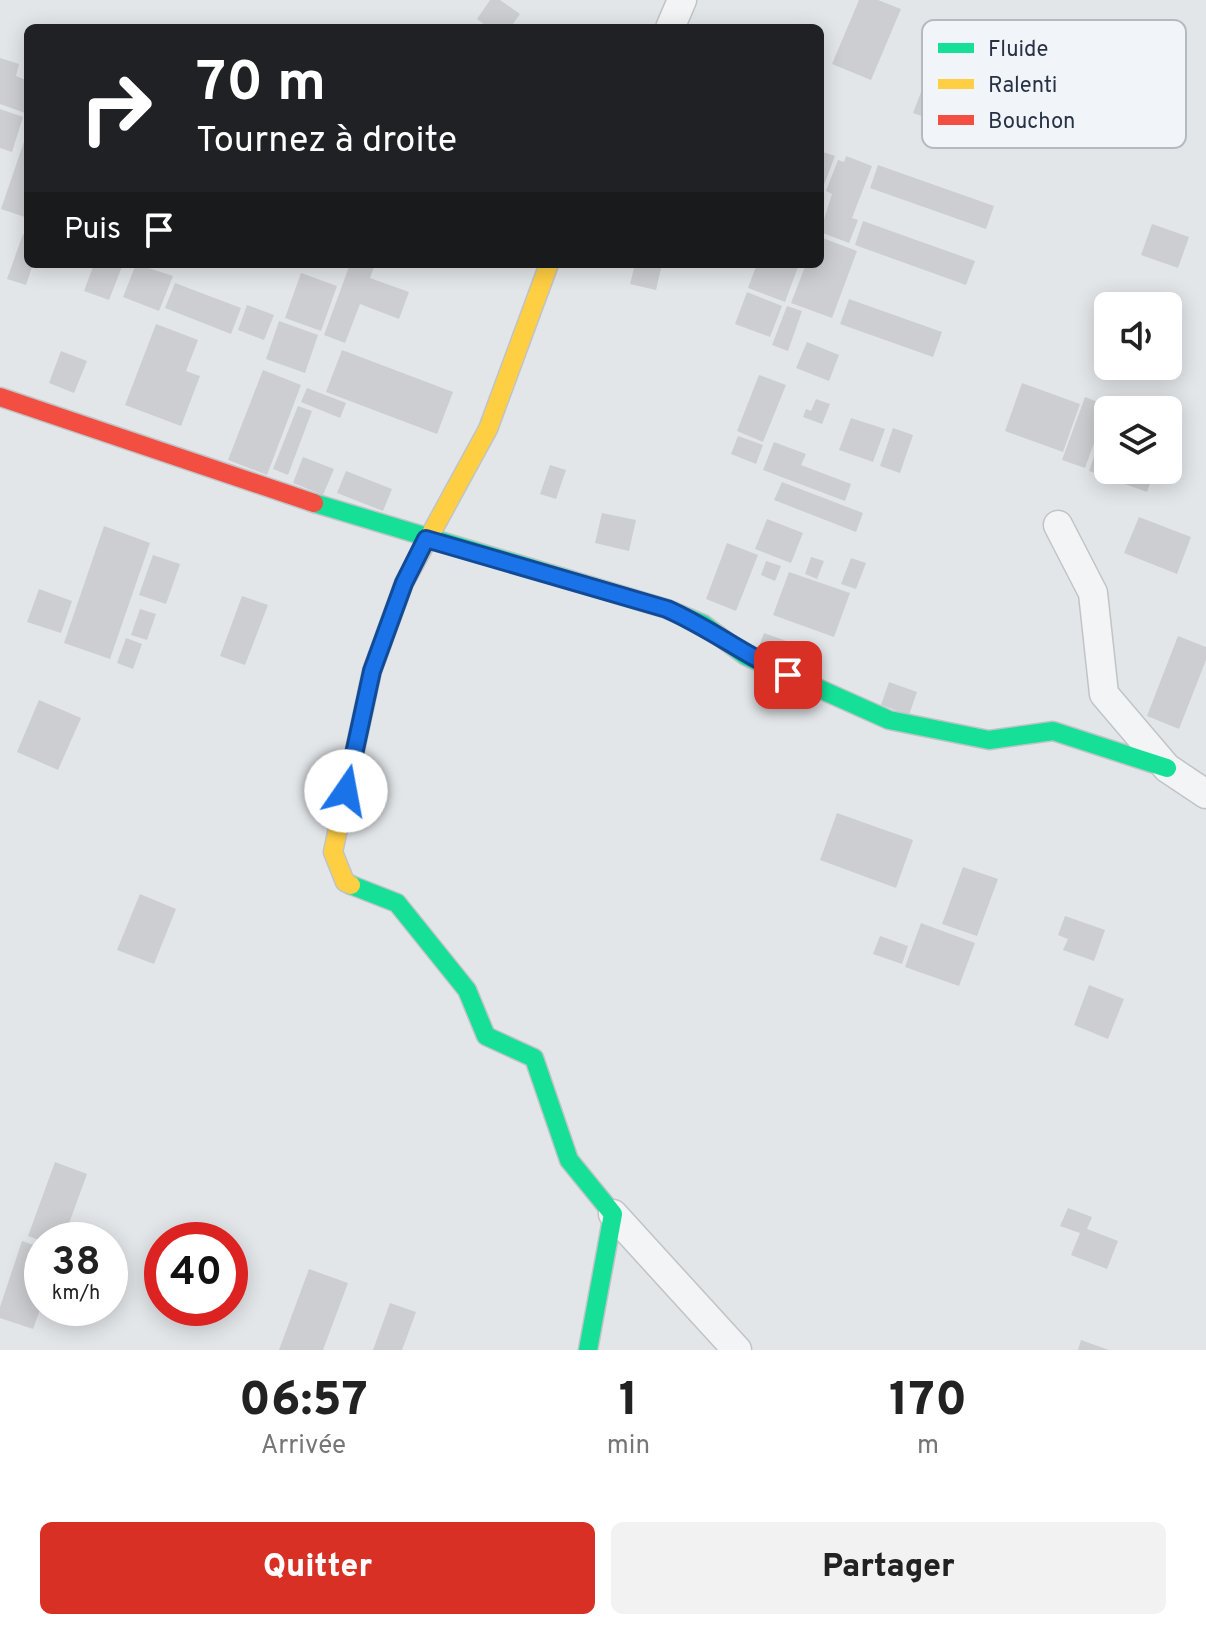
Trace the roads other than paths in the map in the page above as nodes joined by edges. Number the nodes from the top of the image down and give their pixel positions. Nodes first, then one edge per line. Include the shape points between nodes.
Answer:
1 (682, 0) edge
2 (672, 24) edge
3 (548, 268) edge
4 (0, 397) edge
5 (1058, 525) dead end
6 (426, 539) junction
7 (1167, 768) junction
8 (1206, 794) edge
9 (613, 1214) junction
10 (588, 1350) edge
11 (737, 1350) edge

1 - 2 street
3 - 6 street via 488,429
4 - 6 street
5 - 7 street via 1093,593 1104,694
6 - 7 street via 667,609 703,624 746,656 889,720 989,740 1053,731
6 - 9 street via 372,671 333,852 345,882 397,903 467,990 486,1036 534,1058 569,1160
7 - 8 street
9 - 10 street
9 - 11 street

